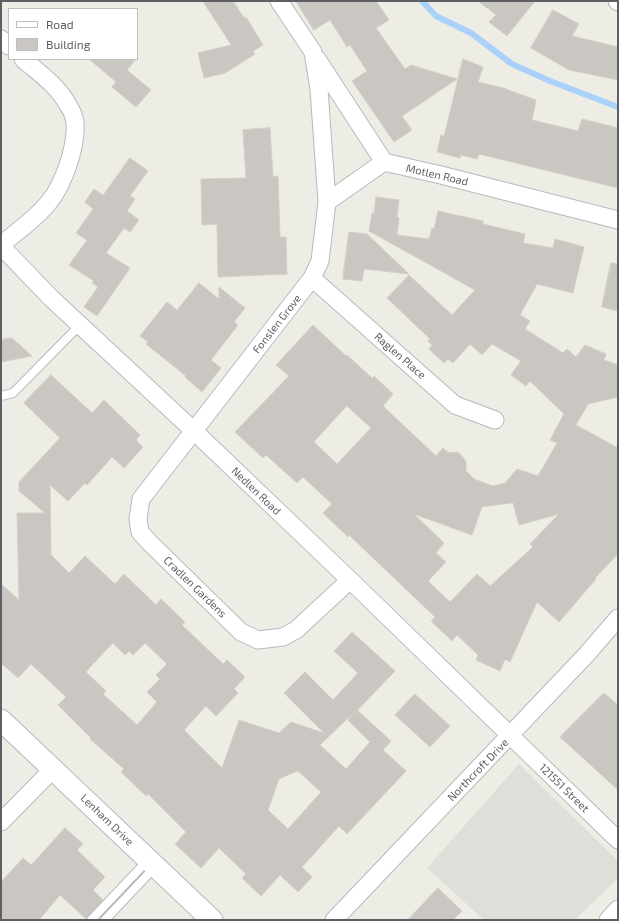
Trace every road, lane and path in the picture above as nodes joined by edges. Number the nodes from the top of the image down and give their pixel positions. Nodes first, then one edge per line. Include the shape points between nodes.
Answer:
1 (279, 1) edge
2 (313, 52) junction
3 (25, 60) edge
4 (384, 162) junction
5 (327, 202) junction
6 (618, 220) edge
7 (1, 245) edge
8 (312, 278) junction
9 (80, 325) junction
10 (1, 396) edge
11 (495, 420) dead end
12 (194, 431) junction
13 (350, 580) junction
14 (618, 618) edge
15 (1, 720) edge
16 (510, 736) junction
17 (53, 769) junction
18 (1, 822) edge
19 (618, 840) edge
20 (152, 863) junction
21 (618, 909) edge
22 (91, 920) edge
23 (105, 920) edge
24 (212, 920) edge
25 (334, 920) edge
26 (608, 920) edge

1 - 2 street, Fonslen Grove
2 - 4 street
2 - 5 street, Fonslen Grove via 319,89
3 - 7 street via 69,105 75,120 74,140 53,198
4 - 5 street
4 - 6 street, Motlen Road
5 - 8 street, Fonslen Grove via 320,260
7 - 9 street, Nedlen Road via 46,294
8 - 11 street, Raglen Place via 455,405
8 - 12 street, Fonslen Grove
9 - 10 lane via 13,393
9 - 12 street, Nedlen Road
12 - 13 street, Nedlen Road
12 - 13 street, Cradlen Gardens via 141,499 138,519 140,532 241,632 258,640 283,637 296,630
13 - 16 street, Nedlen Road
14 - 16 street, Northcroft Drive
15 - 17 street, Lenham Drive
16 - 19 street, 121551 Street
16 - 25 street, Northcroft Drive
17 - 18 street
17 - 20 street, Lenham Drive
20 - 22 lane
20 - 23 lane
20 - 24 street, Lenham Drive
21 - 26 street

